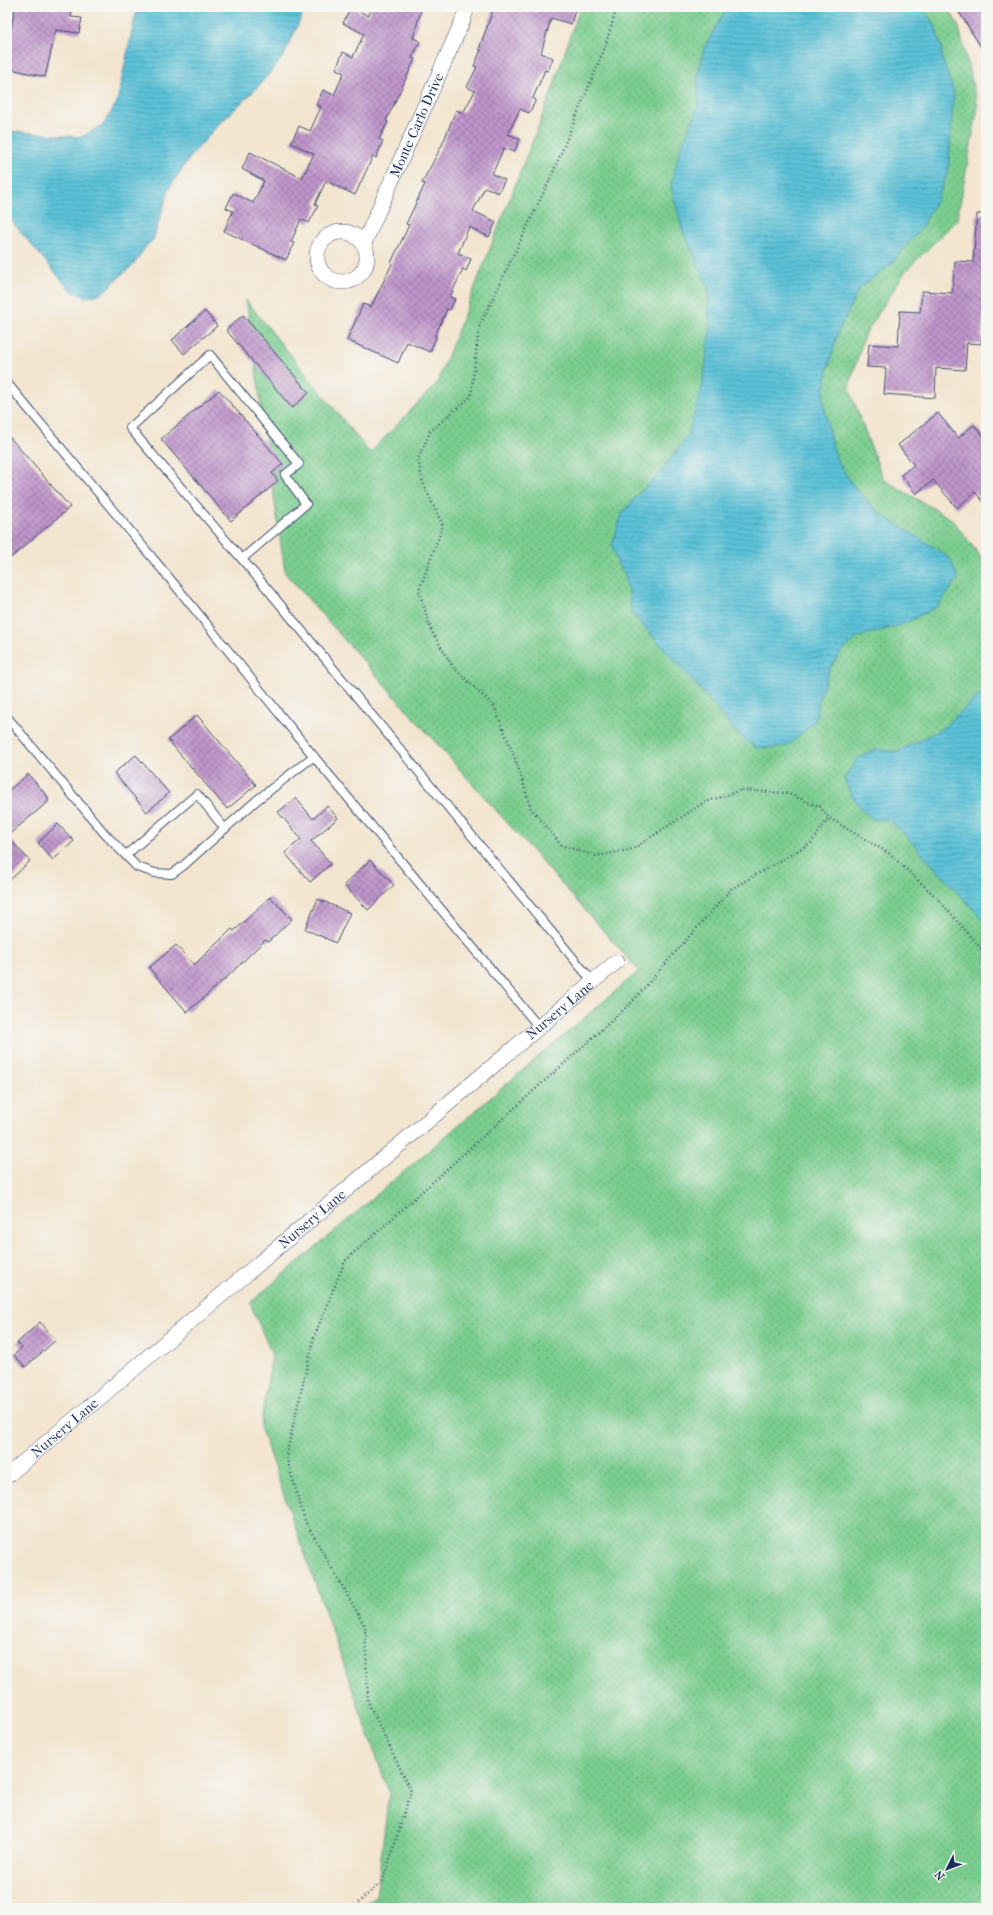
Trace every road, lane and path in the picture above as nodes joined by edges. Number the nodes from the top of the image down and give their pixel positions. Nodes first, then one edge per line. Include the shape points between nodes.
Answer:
1 (467, 7) edge
2 (617, 7) edge
3 (364, 243) dead end
4 (7, 383) edge
5 (242, 559) junction
6 (7, 717) edge
7 (314, 756) junction
8 (829, 818) junction
9 (225, 829) junction
10 (126, 854) junction
11 (986, 954) edge
12 (616, 962) dead end
13 (593, 982) junction
14 (539, 1027) junction
15 (7, 1476) edge
16 (352, 1908) edge

1 - 3 street, Monte Carlo Drive
2 - 8 path via 605,47 552,175 479,327 471,396 430,432 418,459 423,484 443,526 419,590 431,630 453,667 494,706 531,808 561,846 596,856 633,849 703,803 741,790 787,793 820,807
4 - 7 lane
5 - 5 lane via 130,428 210,355 299,464 285,475 306,504
5 - 13 lane
6 - 10 lane
7 - 9 lane via 256,800
7 - 14 lane
8 - 11 path via 890,854 937,898
8 - 16 path via 811,843 731,889 631,1003 345,1261 314,1337 286,1456 306,1521 365,1626 368,1702 411,1790 383,1881
9 - 10 lane via 172,874 155,873 137,866
9 - 10 lane via 196,794
12 - 13 street, Nursery Lane
13 - 14 street, Nursery Lane
14 - 15 street, Nursery Lane

